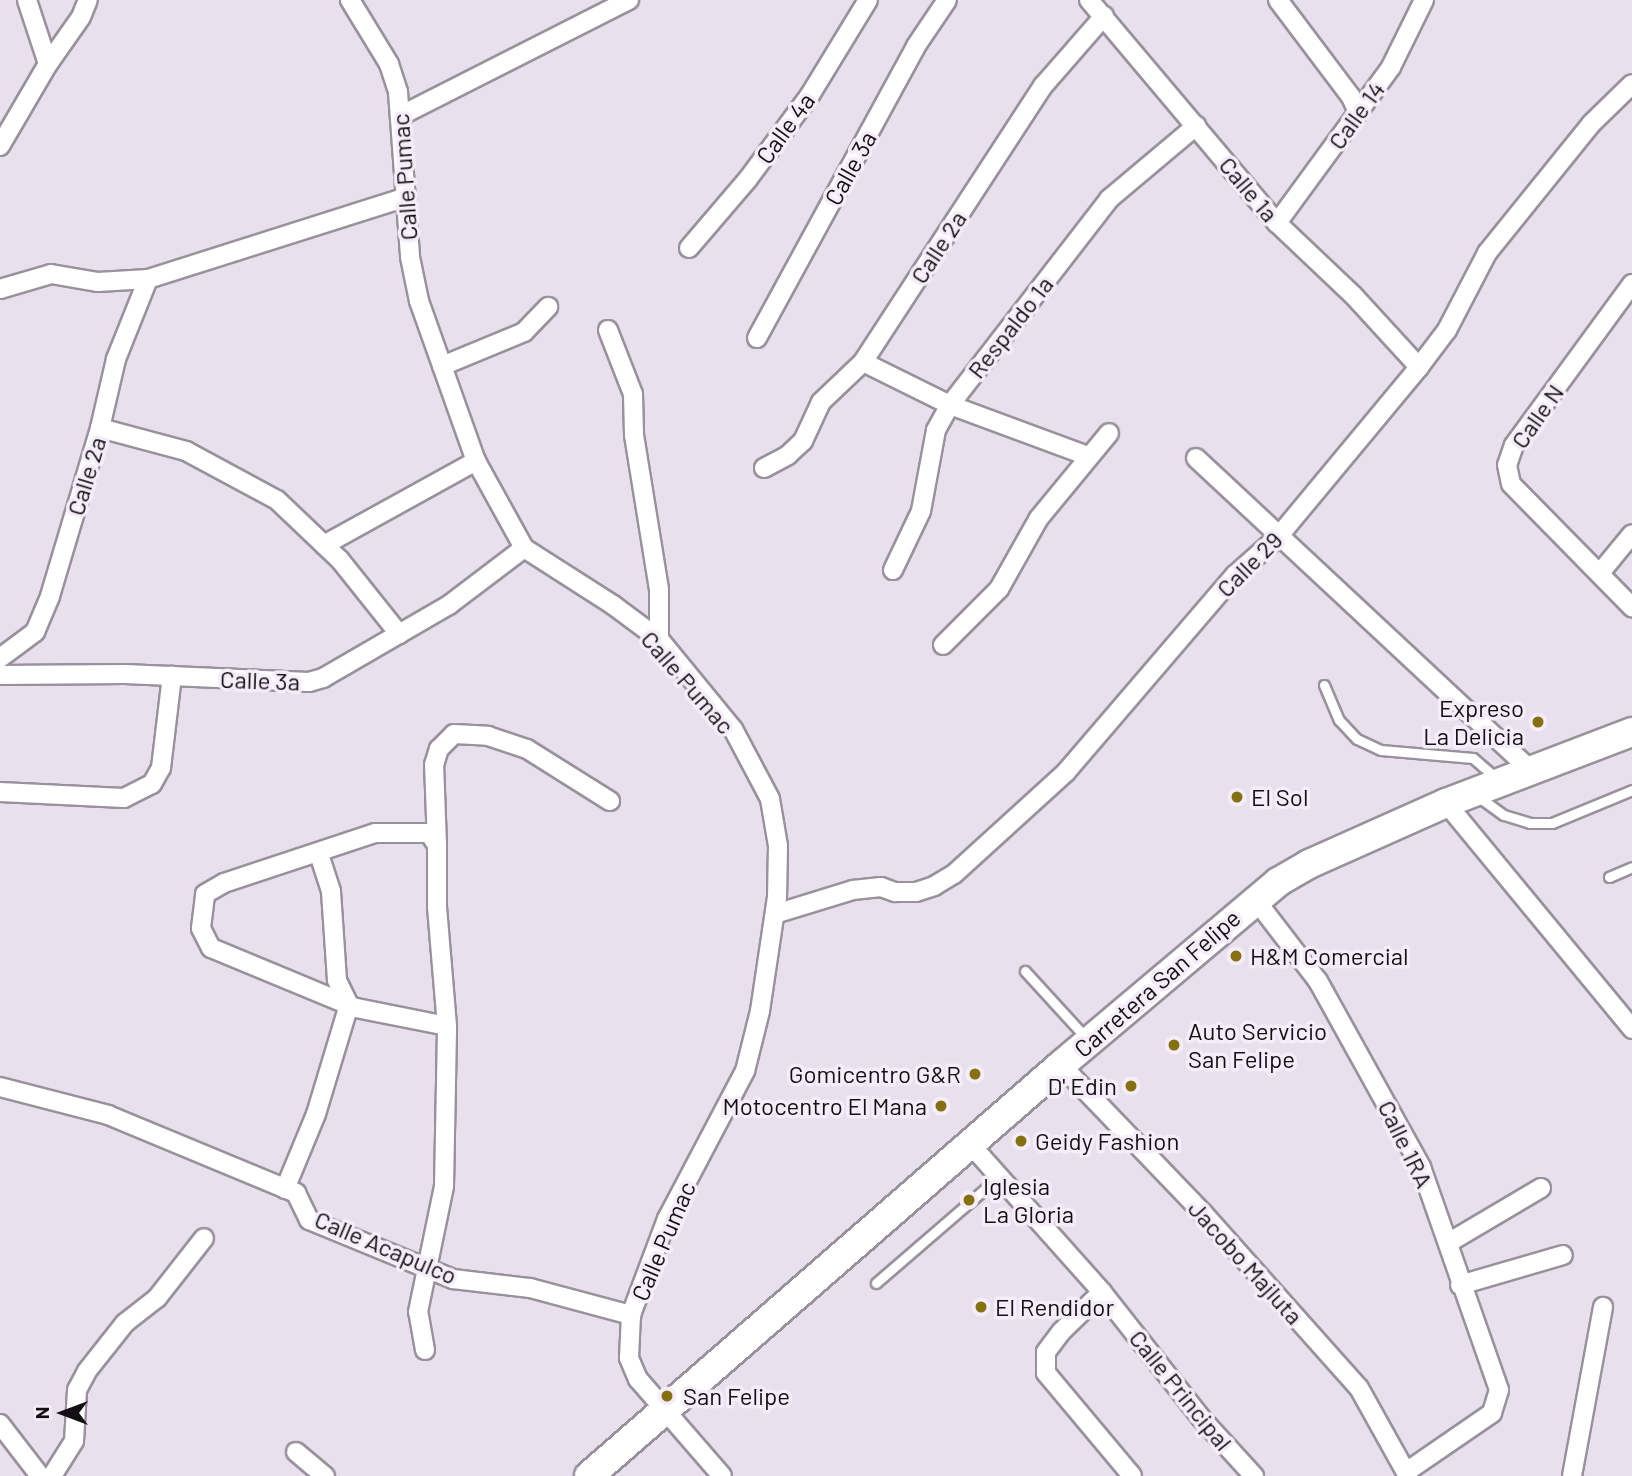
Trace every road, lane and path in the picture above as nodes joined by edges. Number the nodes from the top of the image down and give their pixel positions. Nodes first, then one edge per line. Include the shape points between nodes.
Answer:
1 (27, 0) edge
2 (88, 0) edge
3 (350, 0) edge
4 (629, 0) edge
5 (868, 0) edge
6 (947, 0) edge
7 (1089, 0) edge
8 (1278, 0) edge
9 (1424, 0) edge
10 (1104, 16) junction
11 (48, 64) junction
12 (1632, 84) edge
13 (1358, 112) junction
14 (400, 116) junction
15 (1196, 126) junction
16 (0, 146) edge
17 (406, 197) junction
18 (1277, 223) junction
19 (690, 247) dead end
20 (148, 279) junction
21 (1632, 284) edge
22 (0, 289) edge
23 (548, 307) dead end
24 (608, 330) dead end
25 (757, 338) dead end
26 (863, 362) junction
27 (443, 366) junction
28 (1419, 367) junction
29 (950, 405) junction
30 (100, 428) junction
31 (1109, 433) dead end
32 (1088, 456) junction
33 (1196, 458) dead end
34 (476, 461) junction
35 (764, 468) dead end
36 (1632, 534) edge
37 (1278, 537) junction
38 (324, 545) junction
39 (524, 548) junction
40 (893, 570) dead end
41 (1600, 573) junction
42 (1632, 607) edge
43 (399, 634) junction
44 (659, 639) junction
45 (943, 645) dead end
46 (0, 658) edge
47 (0, 675) edge
48 (172, 676) junction
49 (1324, 685) dead end
50 (1632, 732) edge
51 (1530, 769) junction
52 (1500, 781) junction
53 (1632, 790) edge
54 (0, 792) edge
55 (1472, 792) junction
56 (610, 801) dead end
57 (1446, 803) junction
58 (437, 845) junction
59 (319, 854) junction
60 (1632, 867) edge
61 (1609, 877) dead end
62 (1255, 899) junction
63 (775, 914) junction
64 (1025, 971) dead end
65 (349, 1005) junction
66 (447, 1026) junction
67 (1632, 1029) edge
68 (1089, 1041) junction
69 (1061, 1065) junction
70 (0, 1087) edge
71 (971, 1145) junction
72 (999, 1177) junction
73 (1541, 1188) dead end
74 (285, 1189) junction
75 (204, 1238) dead end
76 (1448, 1243) junction
77 (1563, 1255) dead end
78 (426, 1269) junction
79 (876, 1283) dead end
80 (1461, 1285) junction
81 (1102, 1292) junction
82 (1603, 1307) dead end
83 (631, 1315) junction
84 (425, 1350) dead end
85 (665, 1412) junction
86 (0, 1424) edge
87 (296, 1452) dead end
88 (1407, 1474) edge
89 (40, 1476) edge
90 (52, 1476) edge
91 (325, 1476) edge
92 (589, 1476) edge
93 (722, 1476) edge
94 (1132, 1476) edge
95 (1254, 1476) edge
96 (1572, 1476) edge

1 - 11 street
2 - 11 street
3 - 14 street, Calle Pumac via 388,64
4 - 14 street
5 - 19 street, Calle 4a via 810,95
6 - 25 street, Calle 3a via 916,46
7 - 10 street, Calle 1a
8 - 13 street
9 - 13 street, Calle 14 via 1391,67
10 - 15 street, Calle 1a
10 - 26 street, Calle 2a via 1043,86
11 - 16 street
12 - 28 street, Calle 29 via 1591,124 1487,253 1447,330
13 - 18 street, Calle 14
14 - 17 street, Calle Pumac
15 - 18 street, Calle 1a
15 - 29 street, Respaldo 1a via 1109,199
17 - 20 street
17 - 27 street, Calle Pumac via 419,301
18 - 28 street, Calle 1a via 1353,295
20 - 22 street via 97,282 51,274
20 - 30 street, Calle 2a via 116,359
21 - 41 street, Calle N via 1514,444 1507,465 1511,484
23 - 27 street via 524,332
24 - 44 street via 633,394 634,435 659,590
26 - 29 street
26 - 35 street, Calle 2a via 821,402 803,441 789,455
27 - 34 street, Calle Pumac
28 - 37 street, Calle 29
29 - 32 street
29 - 40 street, Respaldo 1a via 936,430 921,510
30 - 38 street via 186,451 277,500
30 - 46 street, Calle 2a via 35,632
31 - 32 street
32 - 45 street via 1039,518 999,589
33 - 37 street
34 - 38 street
34 - 39 street, Calle Pumac
36 - 41 street
37 - 51 street
37 - 63 street, Calle 29 via 1235,575 1066,772 954,874 916,892 881,887 853,890
38 - 43 street
39 - 43 street, Calle 3a via 449,605
39 - 44 street, Calle Pumac
41 - 42 street, Calle N
43 - 48 street, Calle 3a via 309,682
44 - 63 street, Calle Pumac via 733,729 770,799 778,846
47 - 48 street, Calle 3a
48 - 54 street via 161,768 152,783 124,799
49 - 52 lane via 1339,720 1357,739 1381,750 1473,758
50 - 51 main road, Carretera San Felipe
51 - 52 main road, Carretera San Felipe
52 - 55 main road, Carretera San Felipe
53 - 55 lane via 1552,823 1530,823 1504,815
55 - 57 main road, Carretera San Felipe
56 - 58 street via 527,749 488,736 454,734 439,749 434,765
57 - 62 main road, Carretera San Felipe via 1309,864
57 - 67 street
58 - 59 street via 429,833 375,833
58 - 66 street
59 - 65 street via 331,891 337,980
59 - 65 street via 224,883 205,894 201,928 211,948
60 - 61 lane
62 - 68 main road, Carretera San Felipe
62 - 76 street, Calle 1RA via 1324,992 1422,1167
63 - 83 street, Calle Pumac via 745,1072 667,1219
64 - 68 lane
65 - 66 street
65 - 74 street via 316,1114
66 - 78 street via 444,1186
68 - 69 main road, Carretera San Felipe
69 - 71 main road, Carretera San Felipe
69 - 88 street, Jacobo Majluta via 1203,1213 1359,1388
70 - 74 street, Calle Acapulco via 108,1115
71 - 72 street, Calle Principal
71 - 85 main road, Carretera San Felipe
72 - 79 lane
72 - 81 street, Calle Principal
73 - 76 street
74 - 78 street, Calle Acapulco via 296,1194 309,1220
75 - 90 street via 157,1298 125,1323 87,1371 77,1390 74,1441
76 - 80 street, Calle 1RA
77 - 80 street
78 - 83 street, Calle Acapulco via 453,1279 530,1288
78 - 84 street via 418,1312
80 - 88 street, Calle 1RA via 1499,1390 1492,1413
81 - 94 street via 1046,1352 1046,1373
81 - 95 street, Calle Principal via 1201,1418
82 - 96 street
83 - 85 street, Calle Pumac via 629,1358 638,1380
85 - 92 main road, Carretera San Felipe
85 - 93 street, Calle Pumac
86 - 89 street
87 - 91 street

